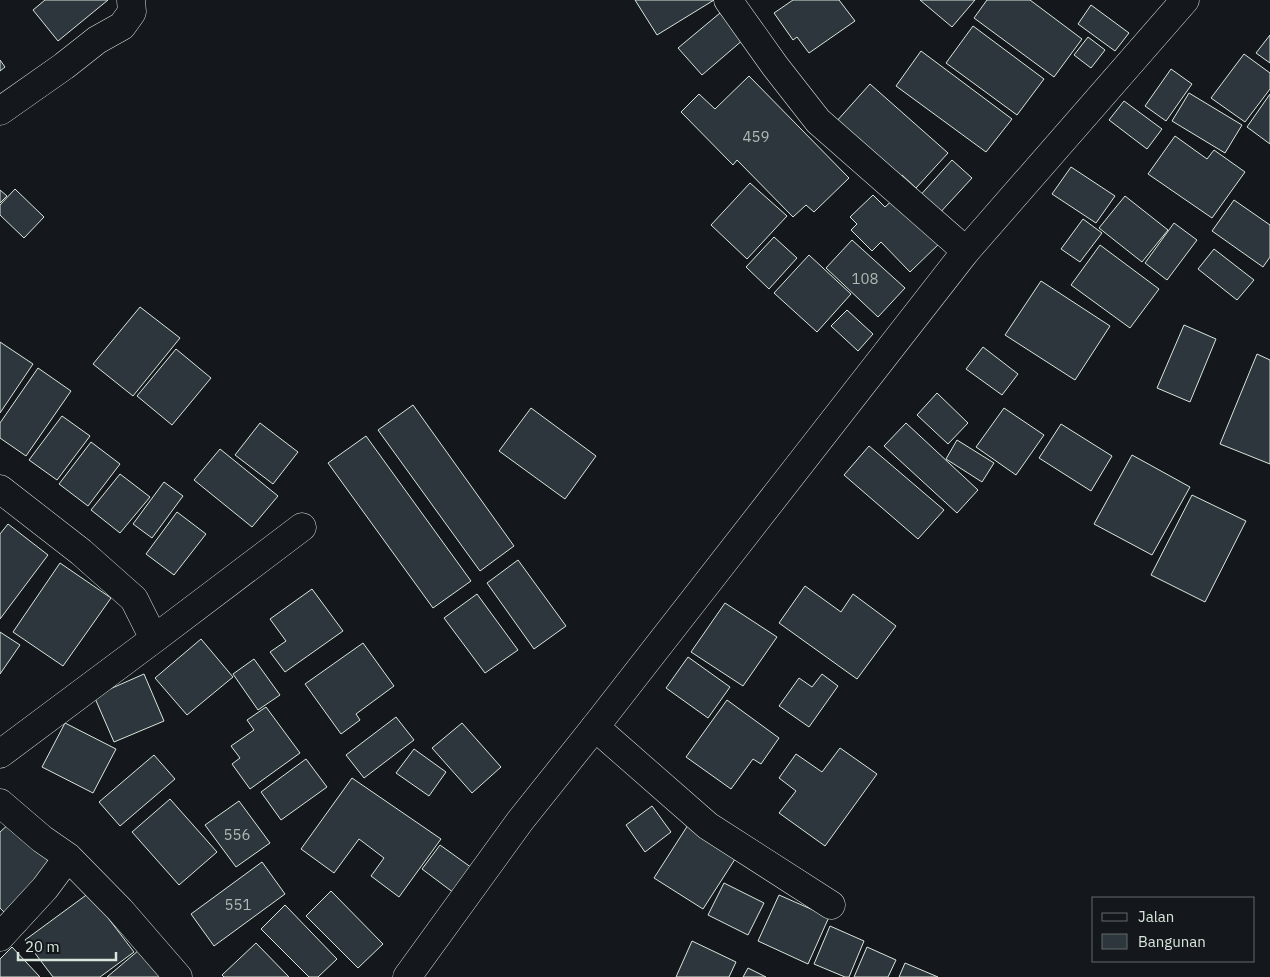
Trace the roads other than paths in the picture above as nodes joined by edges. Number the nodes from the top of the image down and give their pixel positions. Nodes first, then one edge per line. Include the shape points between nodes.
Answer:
1 (131, 0) edge
2 (728, 0) edge
3 (1185, 0) edge
4 (0, 111) edge
5 (966, 251) junction
6 (0, 489) edge
7 (302, 527) dead end
8 (154, 638) junction
9 (595, 727) junction
10 (0, 754) edge
11 (0, 803) edge
12 (68, 857) junction
13 (831, 906) dead end
14 (0, 937) edge
15 (178, 977) edge
16 (407, 977) edge

1 - 4 street via 132,12 122,26 97,40
2 - 5 street via 818,121
3 - 5 street
5 - 9 street
6 - 8 street via 81,552 134,599
7 - 8 street
8 - 10 street
9 - 13 street via 708,826
9 - 16 street via 520,821
11 - 12 street
12 - 14 street via 45,888
12 - 15 street via 120,910

